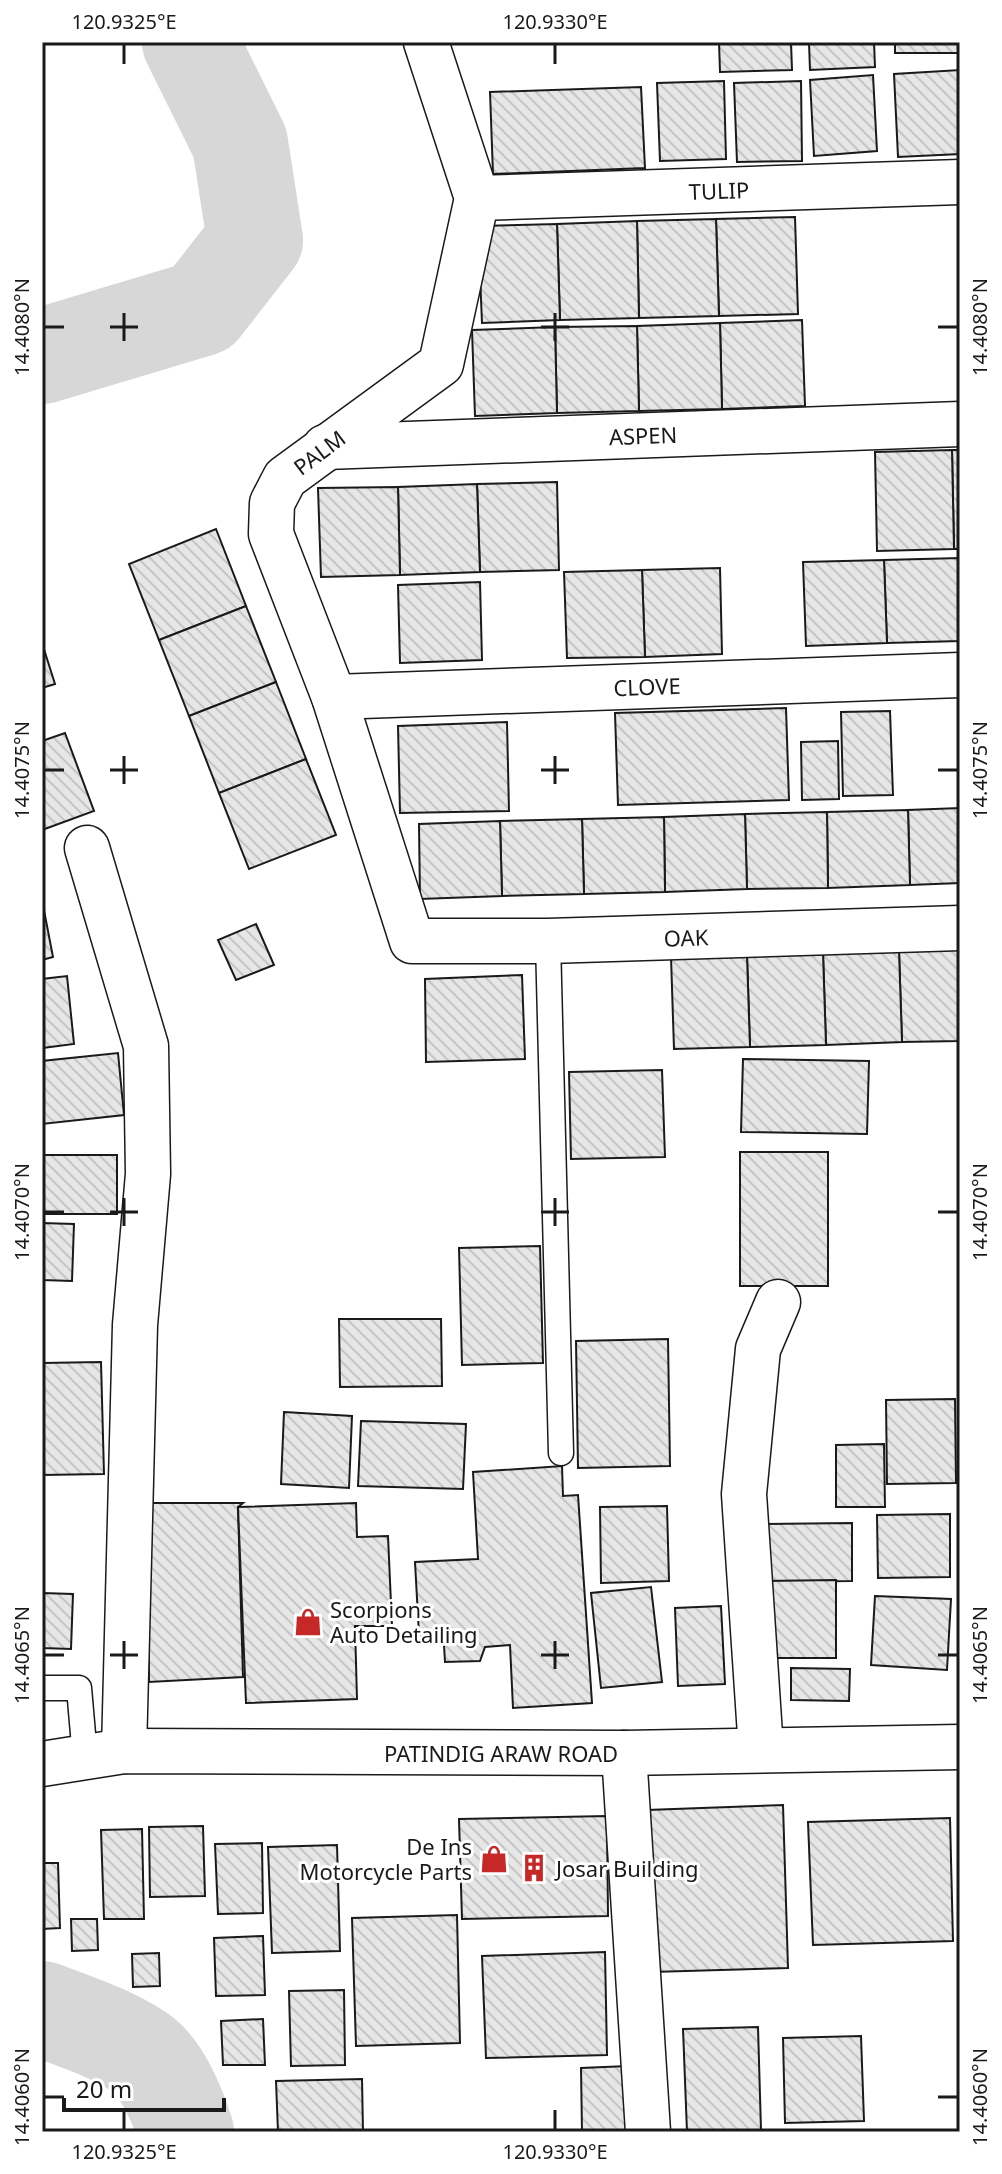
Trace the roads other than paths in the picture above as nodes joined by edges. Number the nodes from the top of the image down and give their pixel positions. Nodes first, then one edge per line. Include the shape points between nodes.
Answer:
1 (426, 42) edge
2 (960, 182) edge
3 (477, 198) junction
4 (960, 424) edge
5 (325, 447) junction
6 (960, 675) edge
7 (334, 697) junction
8 (87, 848) dead end
9 (960, 928) edge
10 (412, 941) joint
11 (548, 941) junction
12 (778, 1302) dead end
13 (561, 1453) dead end
14 (42, 1688) edge
15 (960, 1747) edge
16 (761, 1750) junction
17 (624, 1753) junction
18 (104, 1754) junction
19 (42, 1764) edge
20 (648, 2132) edge

1 - 3 street
2 - 3 street, TULIP
3 - 5 street, PALM via 441,364
4 - 5 street, ASPEN
5 - 7 street, PALM via 285,478 272,503 271,534
6 - 7 street, CLOVE
7 - 10 street, PALM
8 - 18 street via 146,1046 148,1174
9 - 11 street, OAK
10 - 11 street, OAK
11 - 13 lane
12 - 16 street via 758,1349 744,1494
14 - 18 lane via 79,1688
15 - 16 street, PATINDIG ARAW ROAD
16 - 17 street, PATINDIG ARAW ROAD
17 - 18 street, PATINDIG ARAW ROAD
17 - 20 street
18 - 19 street, PATINDIG ARAW ROAD

